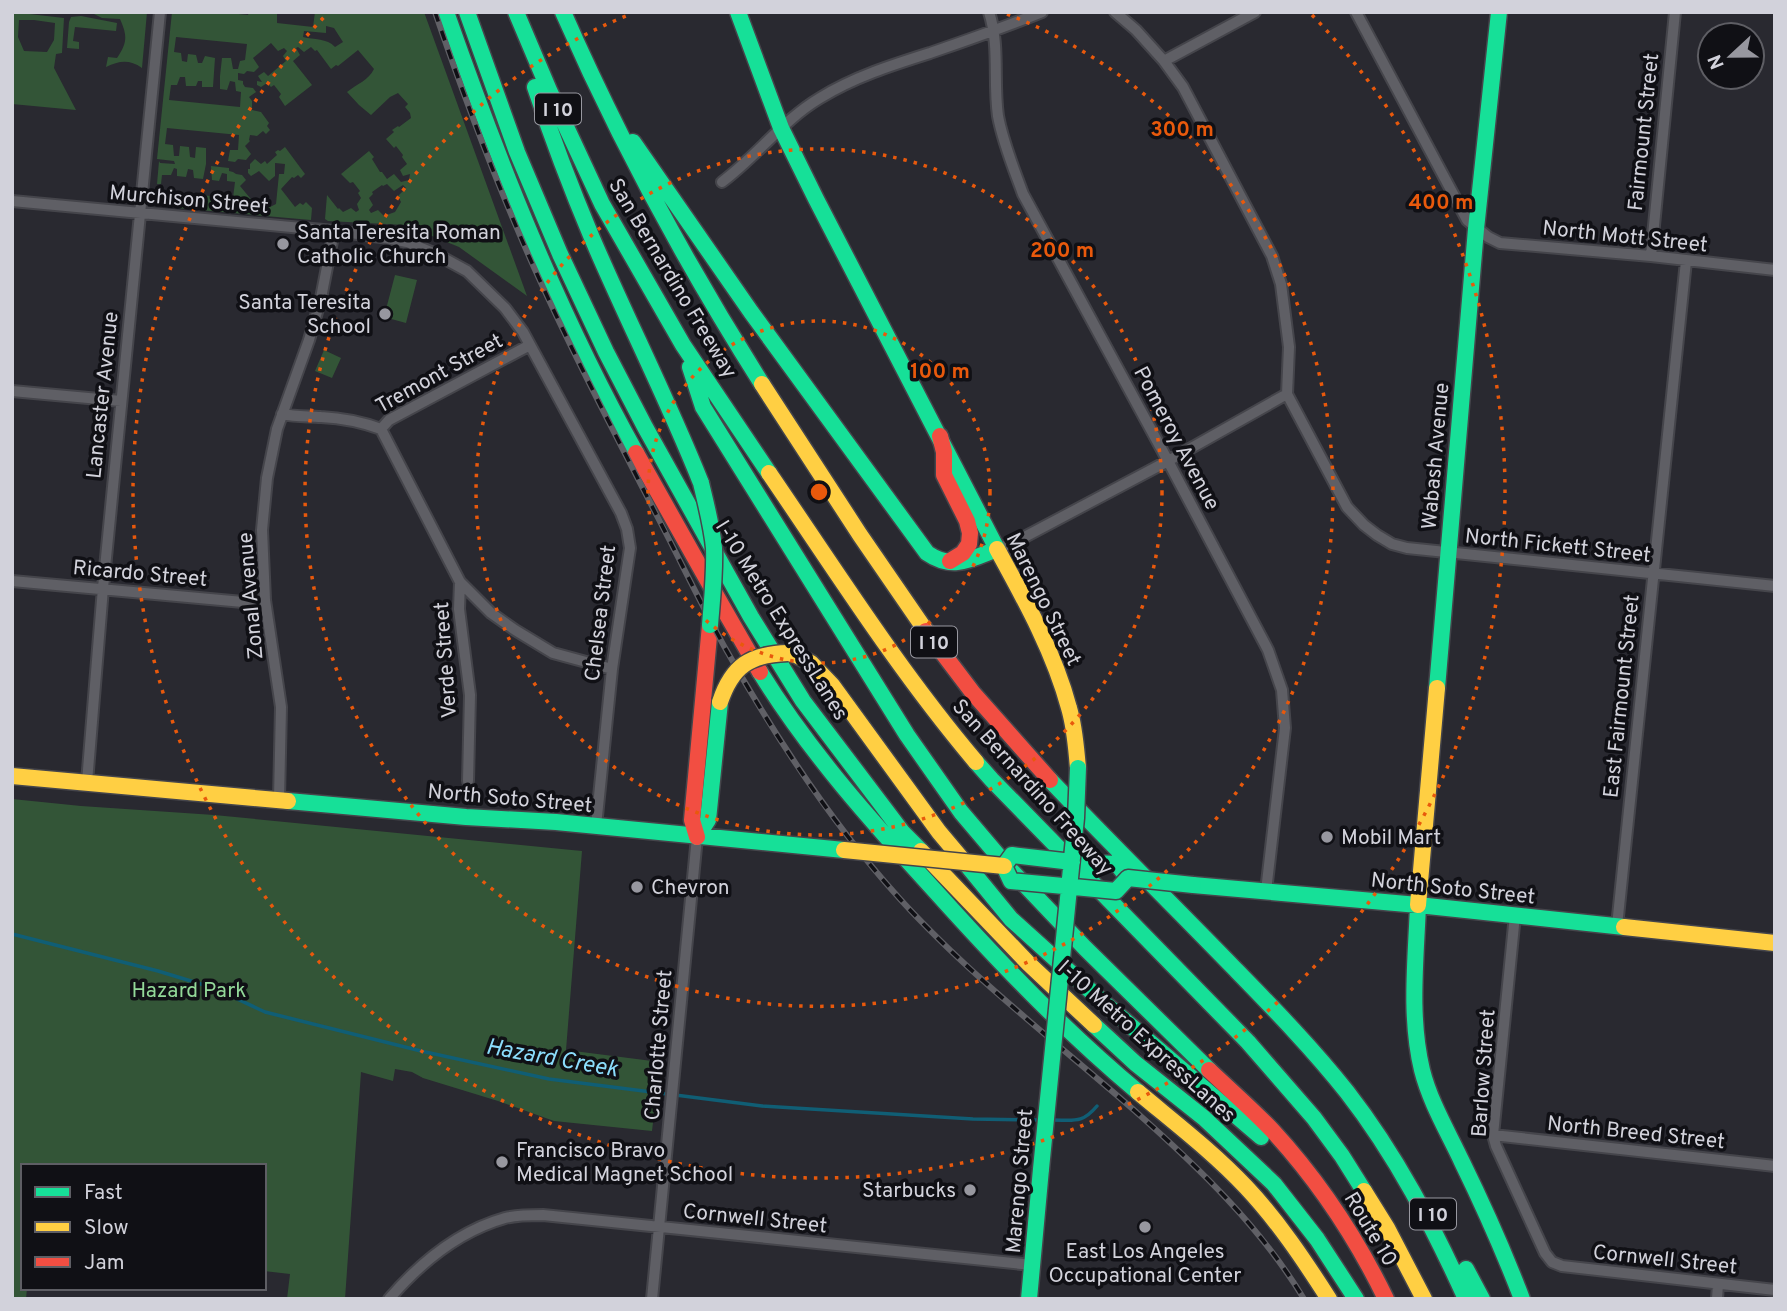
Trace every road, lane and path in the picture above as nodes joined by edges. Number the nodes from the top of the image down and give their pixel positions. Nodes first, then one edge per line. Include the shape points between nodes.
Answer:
1 (160, 12) edge
2 (446, 12) edge
3 (467, 12) edge
4 (510, 12) edge
5 (516, 12) edge
6 (563, 12) edge
7 (738, 12) edge
8 (989, 12) edge
9 (1042, 12) edge
10 (1115, 12) edge
11 (1255, 12) edge
12 (1356, 12) edge
13 (1499, 12) edge
14 (1675, 12) edge
15 (995, 31) junction
16 (1164, 61) junction
17 (590, 76) junction
18 (782, 128) junction
19 (722, 182) dead end
20 (12, 201) edge
21 (139, 214) junction
22 (1476, 229) junction
23 (334, 231) junction
24 (1651, 257) junction
25 (1686, 261) junction
26 (1775, 271) edge
27 (530, 345) junction
28 (683, 345) junction
29 (12, 391) edge
30 (1287, 394) junction
31 (121, 401) junction
32 (282, 414) junction
33 (381, 429) junction
34 (940, 436) junction
35 (1168, 461) junction
36 (997, 549) junction
37 (1447, 552) junction
38 (940, 563) junction
39 (1653, 575) junction
40 (12, 580) edge
41 (460, 582) junction
42 (1775, 586) edge
43 (103, 588) junction
44 (265, 600) junction
45 (612, 669) junction
46 (12, 776) edge
47 (468, 781) dead end
48 (87, 782) junction
49 (279, 799) junction
50 (596, 826) junction
51 (697, 837) junction
52 (1072, 862) junction
53 (1004, 866) junction
54 (1128, 878) junction
55 (1069, 887) junction
56 (1266, 891) junction
57 (1418, 905) junction
58 (1516, 915) junction
59 (1617, 926) junction
60 (1775, 943) edge
61 (1377, 1133) junction
62 (1493, 1135) junction
63 (1775, 1166) edge
64 (1317, 1183) junction
65 (660, 1227) junction
66 (1552, 1262) joint
67 (1032, 1265) junction
68 (1718, 1284) junction
69 (1775, 1290) edge
70 (389, 1299) edge
71 (652, 1299) edge
72 (1029, 1299) edge
73 (1329, 1299) edge
74 (1356, 1299) edge
75 (1386, 1299) edge
76 (1424, 1299) edge
77 (1466, 1299) edge
78 (1482, 1299) edge
79 (1522, 1299) edge
80 (1717, 1299) edge

1 - 21 street, Lancaster Avenue
2 - 73 main road, I-10 Metro ExpressLanes via 498,155 587,361 758,669 795,725 878,828 1029,992 1245,1186 1298,1251
3 - 74 main road, I-10 Metro ExpressLanes via 517,152 606,352 751,617 803,701 903,833 1029,964 1274,1184
4 - 51 main road, bridge via 560,159 684,438 710,520 713,594 692,820
5 - 28 main road, San Bernardino Freeway / I 10 via 602,204
6 - 17 main road, San Bernardino Freeway / I 10
7 - 18 main road, Marengo Street
8 - 15 street, Pomeroy Avenue
9 - 15 street
10 - 16 street
11 - 16 street
12 - 22 street via 1466,220
13 - 22 main road, Wabash Avenue
14 - 24 street, Fairmount Street
15 - 18 street via 840,87
15 - 35 street, Pomeroy Avenue via 998,116 1023,194
16 - 30 street via 1183,87 1272,256 1281,284 1289,347
17 - 38 main road via 751,312 927,553
17 - 61 main road, San Bernardino Freeway / I 10 via 660,216 745,359 935,643 1052,782 1303,1040
18 - 19 street
18 - 34 main road, Marengo Street
20 - 21 street, Murchison Street
21 - 23 street, Murchison Street
21 - 31 street, Lancaster Avenue
22 - 24 street, North Mott Street via 1500,243
22 - 37 main road, Wabash Avenue
23 - 27 street, Murchison Street via 407,242 467,271 505,309
23 - 32 street, Zonal Avenue via 321,298
24 - 25 street, North Mott Street
25 - 26 street, North Mott Street
25 - 39 street, East Fairmount Street
27 - 33 street, Tremont Street via 389,420
27 - 45 street, Chelsea Street via 627,529 630,548
28 - 64 main road, I 10 via 703,407 940,783 980,835 1048,908 1270,1128
28 - 76 main road, San Bernardino Freeway via 901,667 946,726 1043,834 1248,1042 1314,1118 1373,1205
29 - 31 street
30 - 35 street
30 - 37 street, North Fickett Street via 1347,507 1364,525 1392,544
31 - 43 street, Lancaster Avenue
32 - 33 street, Tremont Street via 354,421
32 - 44 street, Zonal Avenue via 267,478 262,530
33 - 41 street, Verde Street
34 - 36 main road, Marengo Street
34 - 38 main road via 944,477 970,533 963,554
35 - 36 street
35 - 56 street, Pomeroy Avenue via 1268,650 1282,690 1284,727
36 - 38 main road via 958,563
36 - 52 main road, Marengo Street, bridge via 1054,661 1071,716 1078,768
37 - 39 street, North Fickett Street
37 - 57 main road, Wabash Avenue
39 - 42 street, North Fickett Street
39 - 59 street, East Fairmount Street
40 - 43 street, Ricardo Street
41 - 45 street via 491,613 542,647
41 - 47 street, Verde Street via 470,695
43 - 44 street, Ricardo Street via 254,603
43 - 48 street, Lancaster Avenue
44 - 49 street, Zonal Avenue via 281,707
45 - 50 street, Chelsea Street
46 - 48 main road, North Soto Street
48 - 49 main road, North Soto Street
49 - 50 main road, North Soto Street
50 - 51 main road, North Soto Street
51 - 53 main road, North Soto Street, bridge
51 - 64 main road, bridge via 708,820 720,702 730,677 744,663 766,653 788,653 811,663 1012,919
51 - 65 street, Charlotte Street
52 - 53 main road, North Soto Street, bridge via 1012,855
52 - 54 main road, North Soto Street via 1117,864
52 - 55 main road, Marengo Street, bridge
53 - 55 main road, North Soto Street, bridge via 1011,881
54 - 55 main road, North Soto Street, bridge via 1116,891
54 - 56 main road, North Soto Street, bridge
55 - 67 main road, Marengo Street, bridge
56 - 57 main road, North Soto Street
57 - 58 main road, North Soto Street
57 - 79 main road, Wabash Avenue via 1414,995 1423,1071
58 - 59 main road, North Soto Street
58 - 62 street, Barlow Street
59 - 60 main road, North Soto Street
61 - 77 main road, San Bernardino Freeway via 1422,1208
61 - 78 main road, I 10 via 1447,1235
62 - 63 street, North Breed Street
62 - 66 street, Barlow Street
64 - 75 main road, Route 10 / I 10 via 1358,1243
65 - 67 street, Cornwell Street
65 - 70 street, Cornwell Street via 543,1215 507,1217 475,1229 431,1257
65 - 71 street, Charlotte Street
66 - 68 street, Cornwell Street
67 - 72 main road, Marengo Street
68 - 69 street, Cornwell Street
68 - 80 street

